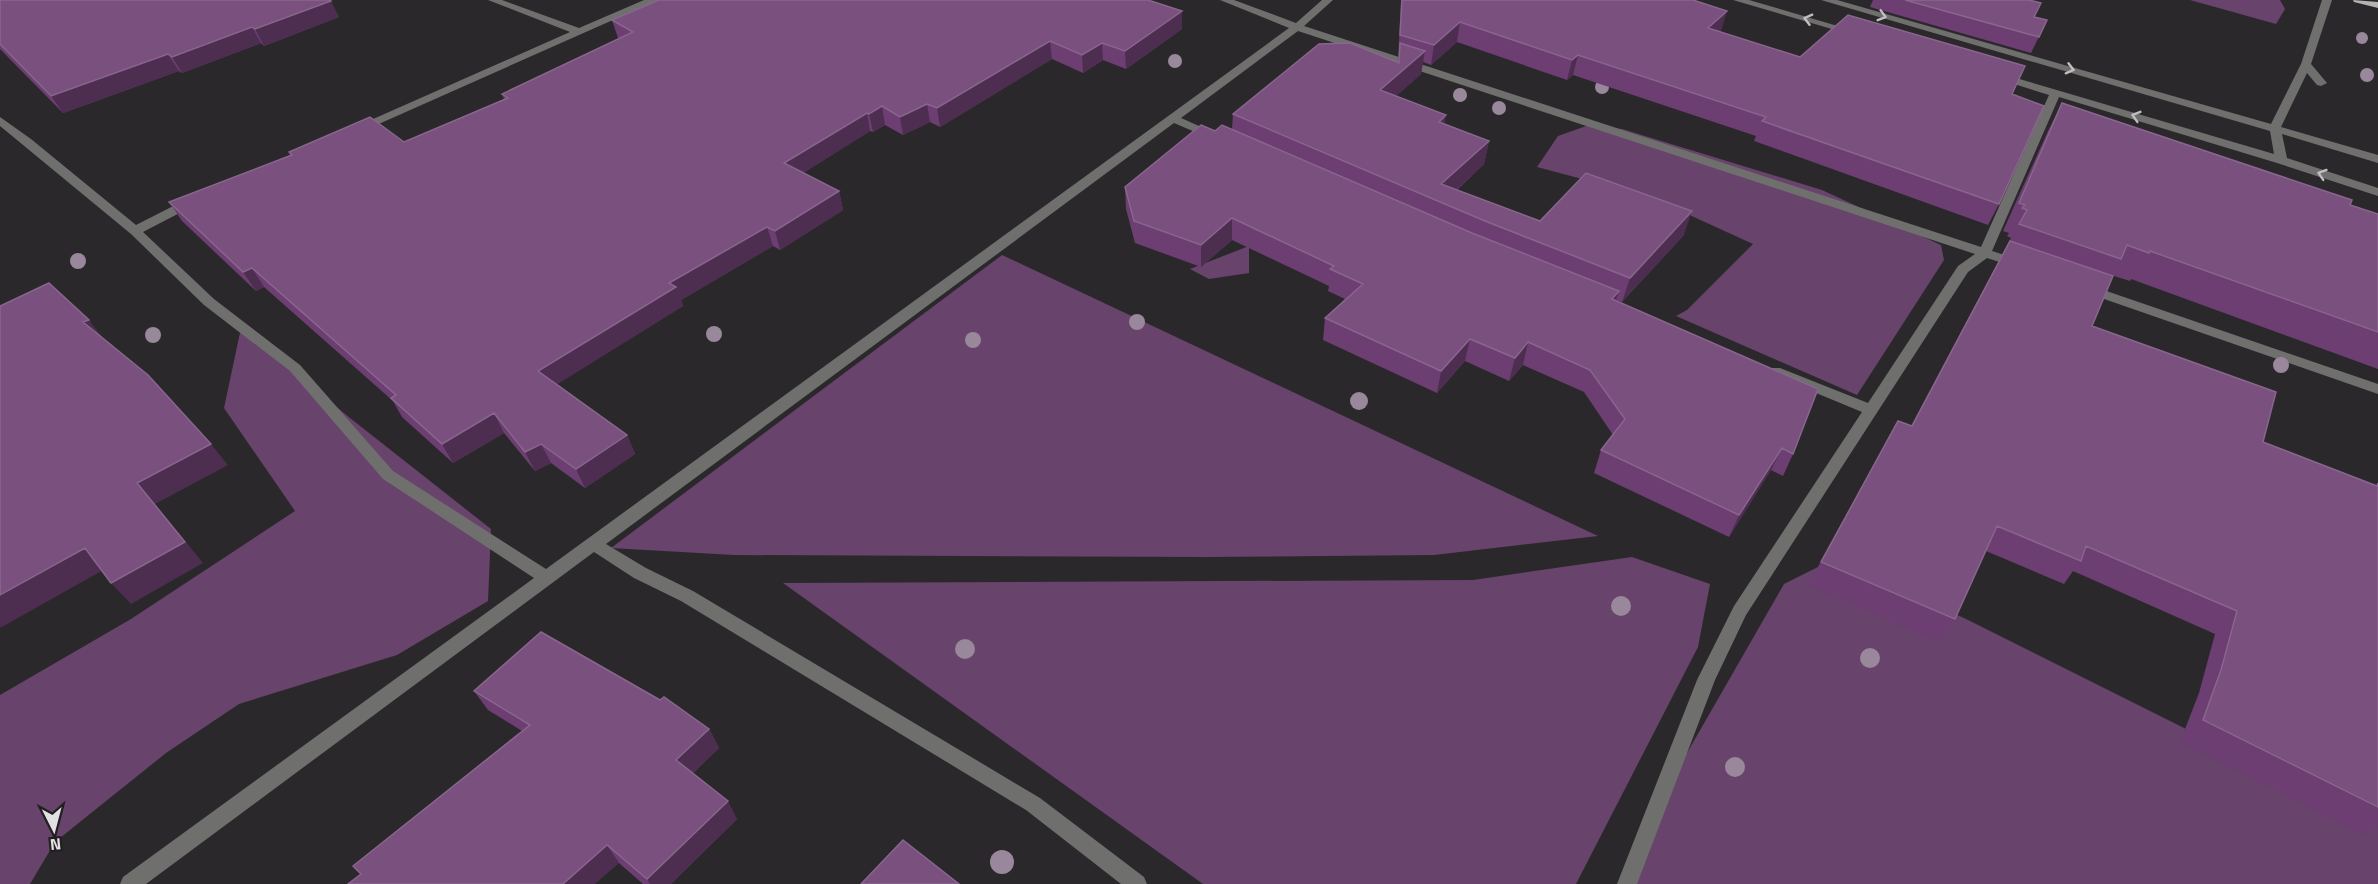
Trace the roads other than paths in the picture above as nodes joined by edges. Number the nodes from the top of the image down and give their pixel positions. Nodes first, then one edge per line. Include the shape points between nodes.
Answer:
1 (493, 0) edge
2 (653, 0) edge
3 (1225, 0) edge
4 (1328, 0) edge
5 (1738, 0) edge
6 (1826, 0) edge
7 (2327, 0) edge
8 (2358, 0) edge
9 (2378, 5) edge
10 (1297, 27) junction
11 (579, 32) junction
12 (1867, 37) edge
13 (2306, 64) junction
14 (1988, 72) edge
15 (2321, 83) dead end
16 (2056, 92) junction
17 (1171, 118) junction
18 (0, 120) edge
19 (2275, 127) junction
20 (350, 134) edge
21 (1225, 142) edge
22 (2378, 159) edge
23 (2281, 160) junction
24 (2378, 192) edge
25 (204, 195) edge
26 (135, 231) junction
27 (1985, 253) junction
28 (2030, 268) edge
29 (2075, 284) edge
30 (1760, 365) edge
31 (2378, 388) edge
32 (1869, 410) junction
33 (593, 544) junction
34 (548, 579) junction
35 (130, 884) edge
36 (1137, 884) edge
37 (1627, 884) edge

1 - 11 street
2 - 11 street
3 - 10 street
4 - 10 street
12 -> 5 street
6 -> 19 street
7 - 13 street
8 - 9 main road
10 - 17 street
10 - 27 street
11 - 20 street
13 - 15 street
13 - 19 street
14 - 16 street
23 -> 16 street
16 - 27 street
17 - 21 street
17 - 33 street
18 - 26 street
19 - 22 street
19 - 23 street
24 -> 23 street
25 - 26 street
26 - 34 street via 209,302 295,368 388,475
27 - 28 street
27 - 32 street via 1963,268
29 - 31 street
30 - 32 street
32 - 37 street via 1740,611 1706,680
33 - 34 street
33 - 36 street via 687,596 1033,804
34 - 35 street

